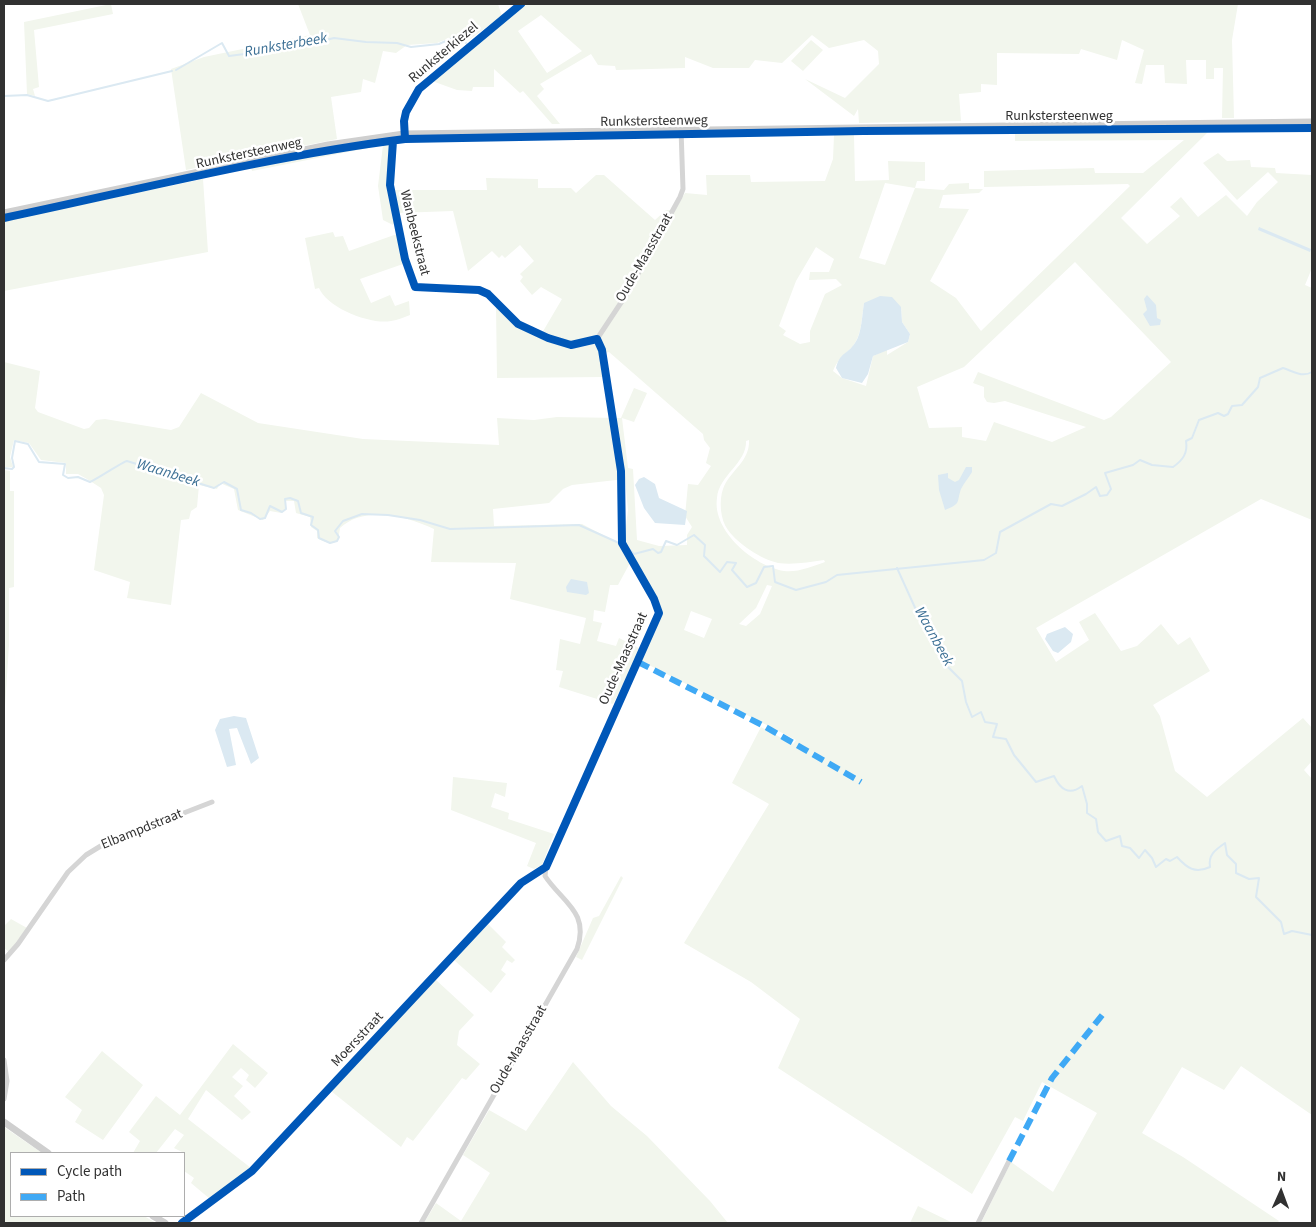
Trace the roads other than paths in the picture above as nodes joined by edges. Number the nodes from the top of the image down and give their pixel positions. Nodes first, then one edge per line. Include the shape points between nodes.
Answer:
1 (522, 4) edge
2 (1312, 122) edge
3 (682, 129) junction
4 (404, 134) junction
5 (393, 135) junction
6 (4, 213) edge
7 (597, 339) junction
8 (212, 802) dead end
9 (546, 867) junction
10 (4, 960) edge
11 (4, 1060) edge
12 (4, 1099) edge
13 (4, 1122) edge
14 (47, 1152) edge
15 (1009, 1161) dead end
16 (182, 1223) edge
17 (421, 1223) edge
18 (978, 1223) edge

1 - 4 street, Runksterkiezel via 419,89 406,112
2 - 3 street, Runkstersteenweg
3 - 4 street, Runkstersteenweg
3 - 7 street, Oude-Maasstraat via 683,189 680,197 628,292
4 - 5 street, Runkstersteenweg
5 - 6 street, Runkstersteenweg via 328,145
5 - 7 street, Wanbeekstraat via 390,185 405,259 416,287 479,290 488,294 518,324 548,338 570,345
7 - 9 street, Oude-Maasstraat via 602,350 621,471 622,544 659,613
8 - 10 street, Elbampdstraat via 104,844 86,855 68,872
9 - 16 street, Moersstraat via 521,883 252,1171
9 - 17 street, Oude-Maasstraat via 545,876 575,910 579,942
11 - 12 street via 7,1080
13 - 14 street
15 - 18 street

